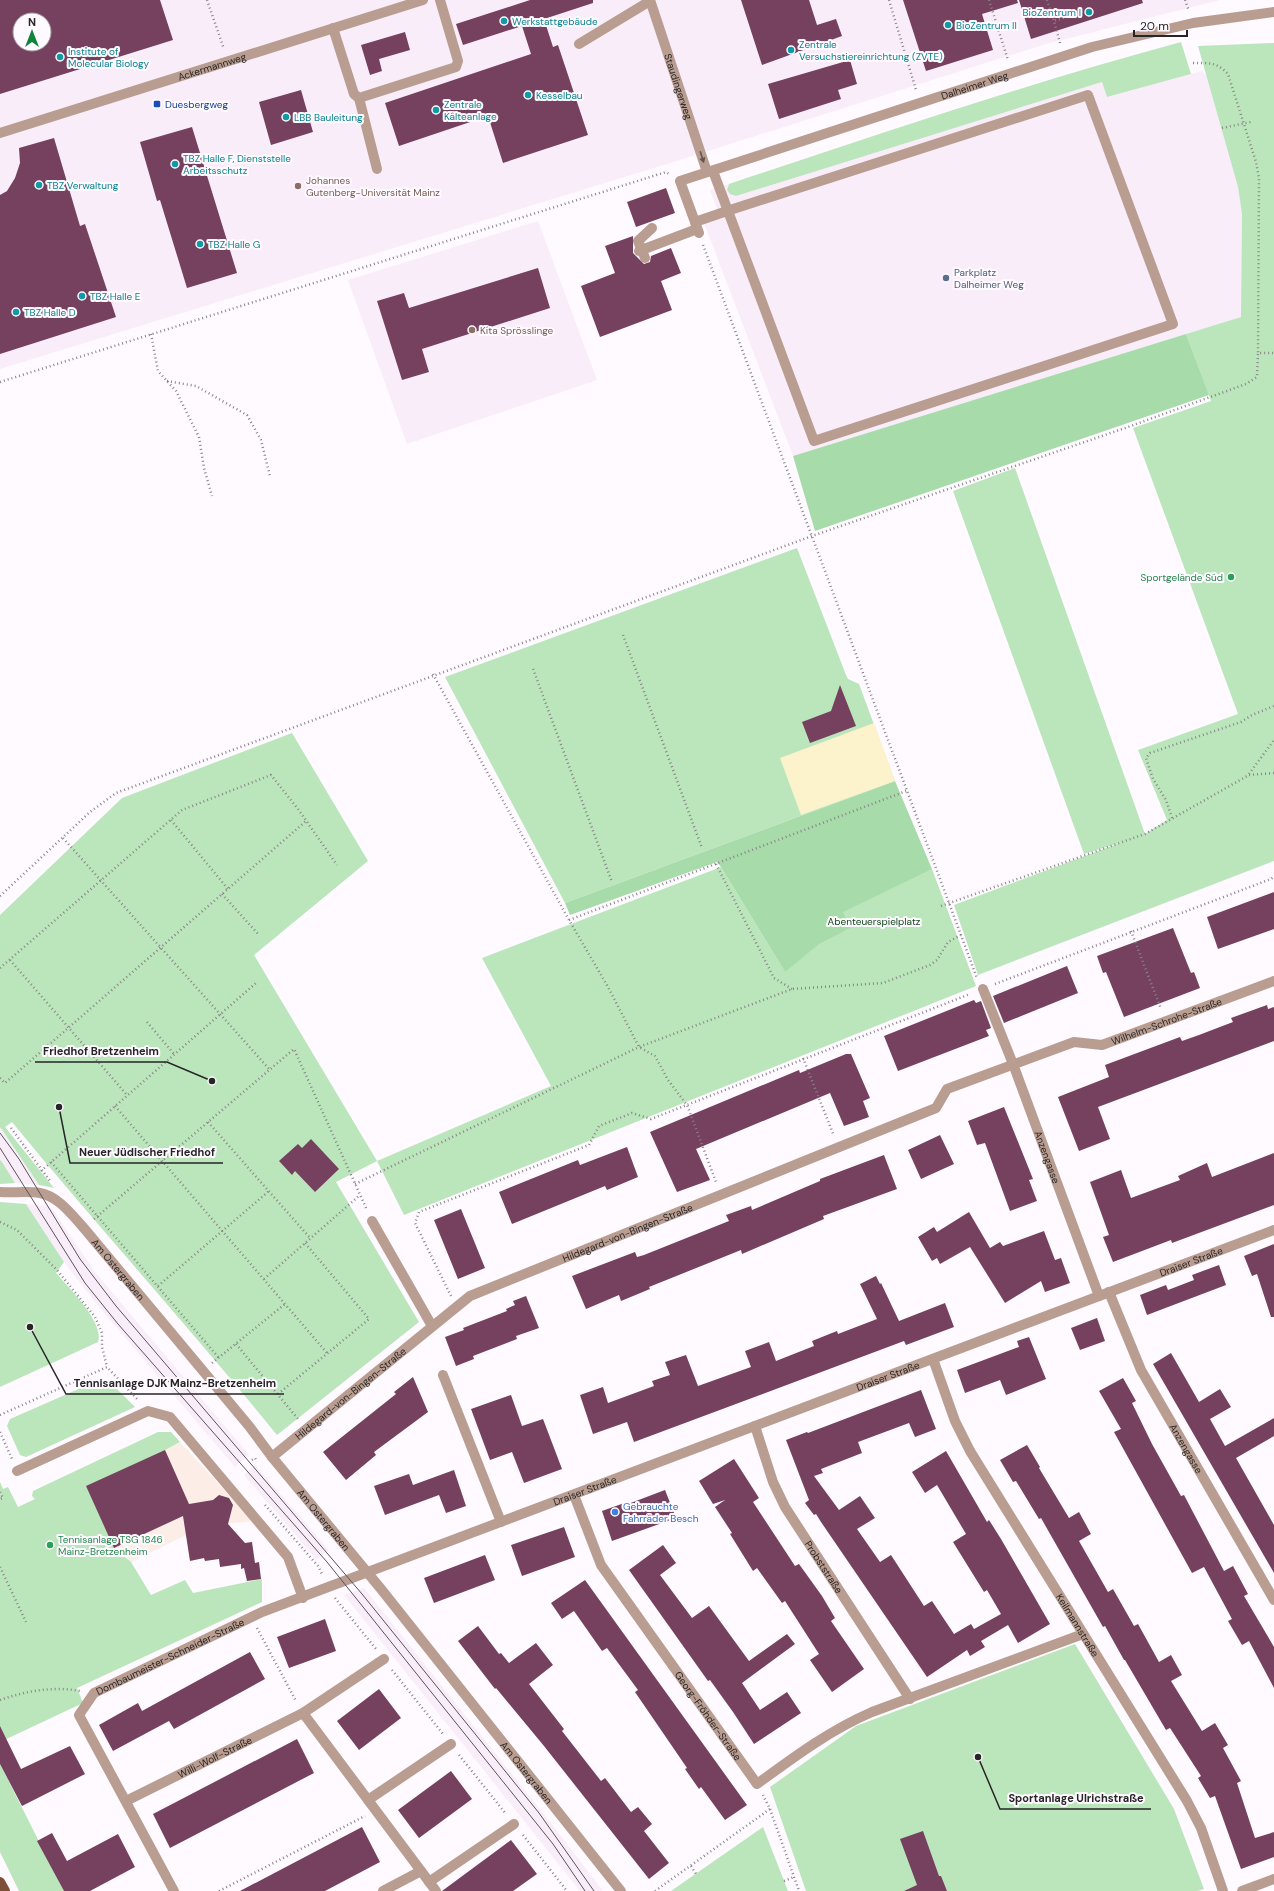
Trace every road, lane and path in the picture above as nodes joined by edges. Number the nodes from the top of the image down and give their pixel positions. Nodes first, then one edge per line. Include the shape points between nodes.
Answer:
1 (208, 0) edge
2 (423, 0) edge
3 (440, 0) edge
4 (650, 0) edge
5 (889, 0) edge
6 (989, 0) edge
7 (1047, 0) edge
8 (1274, 12) edge
9 (1064, 18) dead end
10 (1054, 22) junction
11 (333, 28) junction
12 (579, 44) dead end
13 (1064, 56) junction
14 (228, 61) junction
15 (1193, 63) dead end
16 (1013, 73) junction
17 (359, 98) junction
18 (920, 103) junction
19 (1251, 122) dead end
20 (1243, 124) junction
21 (1222, 128) dead end
22 (0, 133) edge
23 (377, 169) dead end
24 (710, 171) junction
25 (680, 180) junction
26 (727, 211) junction
27 (652, 228) dead end
28 (697, 228) junction
29 (151, 334) junction
30 (1274, 353) edge
31 (1258, 354) junction
32 (167, 380) junction
33 (0, 382) edge
34 (270, 476) dead end
35 (212, 496) dead end
36 (812, 536) junction
37 (623, 635) dead end
38 (533, 669) dead end
39 (433, 674) junction
40 (1274, 706) edge
41 (1274, 740) edge
42 (1274, 774) edge
43 (1249, 775) junction
44 (906, 791) junction
45 (1172, 818) junction
46 (171, 820) junction
47 (306, 821) junction
48 (63, 838) junction
49 (702, 848) dead end
50 (716, 864) junction
51 (337, 865) dead end
52 (1274, 876) edge
53 (101, 880) junction
54 (612, 882) dead end
55 (228, 889) junction
56 (222, 894) junction
57 (0, 896) edge
58 (949, 903) junction
59 (941, 906) dead end
60 (569, 920) junction
61 (1132, 931) junction
62 (259, 935) dead end
63 (961, 935) junction
64 (161, 947) junction
65 (10, 960) junction
66 (0, 968) edge
67 (1274, 981) edge
68 (256, 983) dead end
69 (792, 989) junction
70 (983, 989) junction
71 (220, 1014) junction
72 (1166, 1021) junction
73 (147, 1022) dead end
74 (70, 1027) junction
75 (639, 1047) junction
76 (174, 1054) junction
77 (803, 1058) junction
78 (1013, 1064) junction
79 (270, 1070) junction
80 (0, 1078) edge
81 (127, 1095) junction
82 (687, 1105) junction
83 (115, 1106) junction
84 (208, 1122) junction
85 (11, 1128) dead end
86 (838, 1146) junction
87 (162, 1161) junction
88 (51, 1162) junction
89 (41, 1171) junction
90 (53, 1184) dead end
91 (355, 1184) junction
92 (269, 1191) junction
93 (0, 1192) edge
94 (360, 1195) junction
95 (722, 1195) junction
96 (97, 1216) junction
97 (372, 1221) joint
98 (0, 1222) edge
99 (90, 1222) dead end
100 (1274, 1230) edge
101 (222, 1231) junction
102 (310, 1238) junction
103 (305, 1243) junction
104 (264, 1279) junction
105 (158, 1286) junction
106 (1109, 1292) junction
107 (1099, 1296) junction
108 (285, 1304) junction
109 (456, 1306) junction
110 (432, 1326) junction
111 (236, 1344) junction
112 (327, 1353) junction
113 (219, 1358) junction
114 (933, 1359) junction
115 (210, 1365) dead end
116 (107, 1368) junction
117 (443, 1375) dead end
118 (278, 1394) junction
119 (148, 1411) junction
120 (0, 1415) edge
121 (755, 1426) junction
122 (306, 1428) junction
123 (0, 1432) edge
124 (272, 1457) junction
125 (17, 1471) joint
126 (0, 1492) edge
127 (574, 1494) junction
128 (0, 1499) edge
129 (263, 1503) dead end
130 (501, 1522) junction
131 (0, 1567) edge
132 (367, 1573) junction
133 (325, 1580) dead end
134 (333, 1595) dead end
135 (303, 1598) junction
136 (1274, 1600) edge
137 (26, 1622) dead end
138 (259, 1633) dead end
139 (1083, 1634) junction
140 (384, 1660) junction
141 (291, 1692) dead end
142 (94, 1693) junction
143 (910, 1699) junction
144 (0, 1700) edge
145 (303, 1713) junction
146 (451, 1744) junction
147 (757, 1784) junction
148 (368, 1800) junction
149 (126, 1801) junction
150 (770, 1809) junction
151 (376, 1810) junction
152 (514, 1824) junction
153 (691, 1866) junction
154 (421, 1871) junction
155 (696, 1874) dead end
156 (794, 1877) junction
157 (1274, 1879) edge
158 (784, 1881) dead end
159 (0, 1882) edge
160 (429, 1882) junction
161 (5, 1891) edge
162 (174, 1891) edge
163 (219, 1891) edge
164 (383, 1891) edge
165 (436, 1891) edge
166 (567, 1891) edge
167 (621, 1891) edge
168 (655, 1891) edge
169 (799, 1891) edge
170 (1224, 1891) edge
171 (1242, 1891) edge

1 - 14 path
2 - 11 street, Ackermannweg
3 - 17 street via 458,61 456,67
4 - 12 street
4 -> 24 street, Staudingerweg via 697,142
5 - 18 path
6 - 16 path
7 - 10 path
8 - 13 street, Dalheimer Weg via 1184,25
9 - 10 path
10 - 13 path
11 - 14 street, Ackermannweg
11 - 17 street via 354,94
13 - 16 street, Dalheimer Weg
14 - 22 street, Ackermannweg
15 - 20 path via 1215,64 1228,74
16 - 18 street, Dalheimer Weg
17 - 23 street
18 - 24 street, Dalheimer Weg
19 - 20 path
20 - 21 path
20 - 31 path via 1259,178
24 - 25 street, Dalheimer Weg
24 - 26 street, Staudingerweg
25 - 28 street
25 - 29 path via 666,172
26 - 26 street via 814,441 1173,324 1088,95
26 - 28 street
27 - 28 street via 638,241 642,253
28 - 36 path
29 - 32 path via 158,371
29 - 33 path
30 - 31 path
31 - 36 path via 1257,377 1254,381
32 - 34 path via 196,386 247,415 261,440
32 - 35 path via 176,390 199,437
36 - 39 path
36 - 44 path
37 - 49 path
38 - 54 path
39 - 48 path via 116,792
39 - 60 path
40 - 45 path via 1241,722 1150,753 1146,758 1153,779 1166,800
41 - 43 path
42 - 43 path
43 - 45 path
44 - 50 path
44 - 58 path
45 - 58 path via 1145,834
46 - 47 path via 182,810 271,775
46 - 53 path
46 - 55 path
47 - 51 path
47 - 55 path
48 - 53 path
48 - 57 path
50 - 60 path
50 - 69 path via 774,978
52 - 61 path
53 - 64 path
53 - 65 path
55 - 56 path
56 - 62 path
56 - 64 path
58 - 59 path
58 - 63 path
60 - 75 path
61 - 70 path
61 - 72 path
63 - 69 path via 948,942 930,966 883,983
63 - 70 path
64 - 71 path
64 - 74 path
65 - 66 path
65 - 74 path
67 - 72 street, Wilhelm-Schrohe-Straße
68 - 71 path
69 - 75 path
70 - 77 path
70 - 78 street, Anzengasse
71 - 76 path
71 - 79 path
72 - 78 street, Wilhelm-Schrohe-Straße via 1102,1045 1074,1042
73 - 76 path
74 - 80 path via 5,1083
74 - 81 path
75 - 82 path via 655,1056 668,1080
75 - 91 path
76 - 81 path
77 - 82 path
77 - 86 path
78 - 86 street, Hildegard-von-Bingen-Straße via 947,1089 936,1108
78 - 107 street, Anzengasse
79 - 84 path
79 - 91 path via 294,1049
81 - 83 path
82 - 95 path
82 - 109 path via 651,1119 632,1113 599,1126 589,1145 419,1212 415,1223
83 - 87 path
83 - 88 path
84 - 87 path
84 - 92 path
85 - 89 path
86 - 95 street, Hildegard-von-Bingen-Straße
87 - 96 path
87 - 101 path
88 - 89 path
88 - 96 path
89 - 90 path
91 - 94 path
92 - 101 path
92 - 102 path
93 - 124 street, Am Ostergraben via 39,1192 68,1210 249,1426
94 - 97 path
94 - 102 path
95 - 109 street, Hildegard-von-Bingen-Straße via 470,1296
96 - 99 path
96 - 105 path
97 - 110 street
98 - 116 path via 17,1230 57,1270 95,1317 102,1333 102,1348
100 - 106 street, Draiser Straße
101 - 104 path
101 - 105 path
102 - 103 path
103 - 104 path
103 - 112 path via 369,1319
104 - 108 path
105 - 113 path
106 - 107 street, Draiser Straße
106 - 136 street, Anzengasse via 1141,1370
107 - 114 street, Draiser Straße
108 - 111 path
108 - 112 path
109 - 110 street, Hildegard-von-Bingen-Straße
110 - 122 street, Hildegard-von-Bingen-Straße
111 - 113 path
111 - 118 path
112 - 118 path
113 - 115 path
114 - 121 street, Draiser Straße
114 - 139 street, Keilmannstraße via 955,1421 970,1451
116 - 119 path
116 - 120 path
117 - 130 street
118 - 122 path
119 - 125 street
119 - 135 street via 170,1417 231,1488 288,1557
121 - 127 street, Draiser Straße
121 - 143 street, Probststraße via 773,1482 785,1507
122 - 124 street, Hildegard-von-Bingen-Straße
123 - 125 path
124 - 132 street, Am Ostergraben
126 - 128 path via 3,1498
127 - 130 street, Draiser Straße
127 - 147 street, Georg-Fröhder-Straße via 601,1565
129 - 133 path via 318,1566
130 - 132 street, Draiser Straße
131 - 137 path
132 - 135 street, Dombaumeister-Schneider-Straße
132 - 167 street, Am Ostergraben
134 - 140 path
135 - 142 street, Dombaumeister-Schneider-Straße via 250,1617
138 - 141 path
139 - 143 street
139 - 170 street, Keilmannstraße via 1202,1828
140 - 145 street, Willi-Wolf-Straße
140 - 146 path
142 - 144 path via 53,1689 30,1691
142 - 149 street, Dombaumeister-Schneider-Straße via 79,1715
143 - 147 street via 846,1723 819,1739
145 - 148 street
145 - 149 street, Willi-Wolf-Straße
146 - 148 street
146 - 152 path
147 - 150 path
148 - 151 street
149 - 162 street, Dombaumeister-Schneider-Straße
150 - 153 path
150 - 156 path
151 - 154 street
151 - 163 path
152 - 160 street
152 - 166 path
153 - 155 path
153 - 168 path
154 - 160 street
154 - 164 street
156 - 158 path
156 - 169 path
157 - 171 street
159 - 161 main road
160 - 165 street

